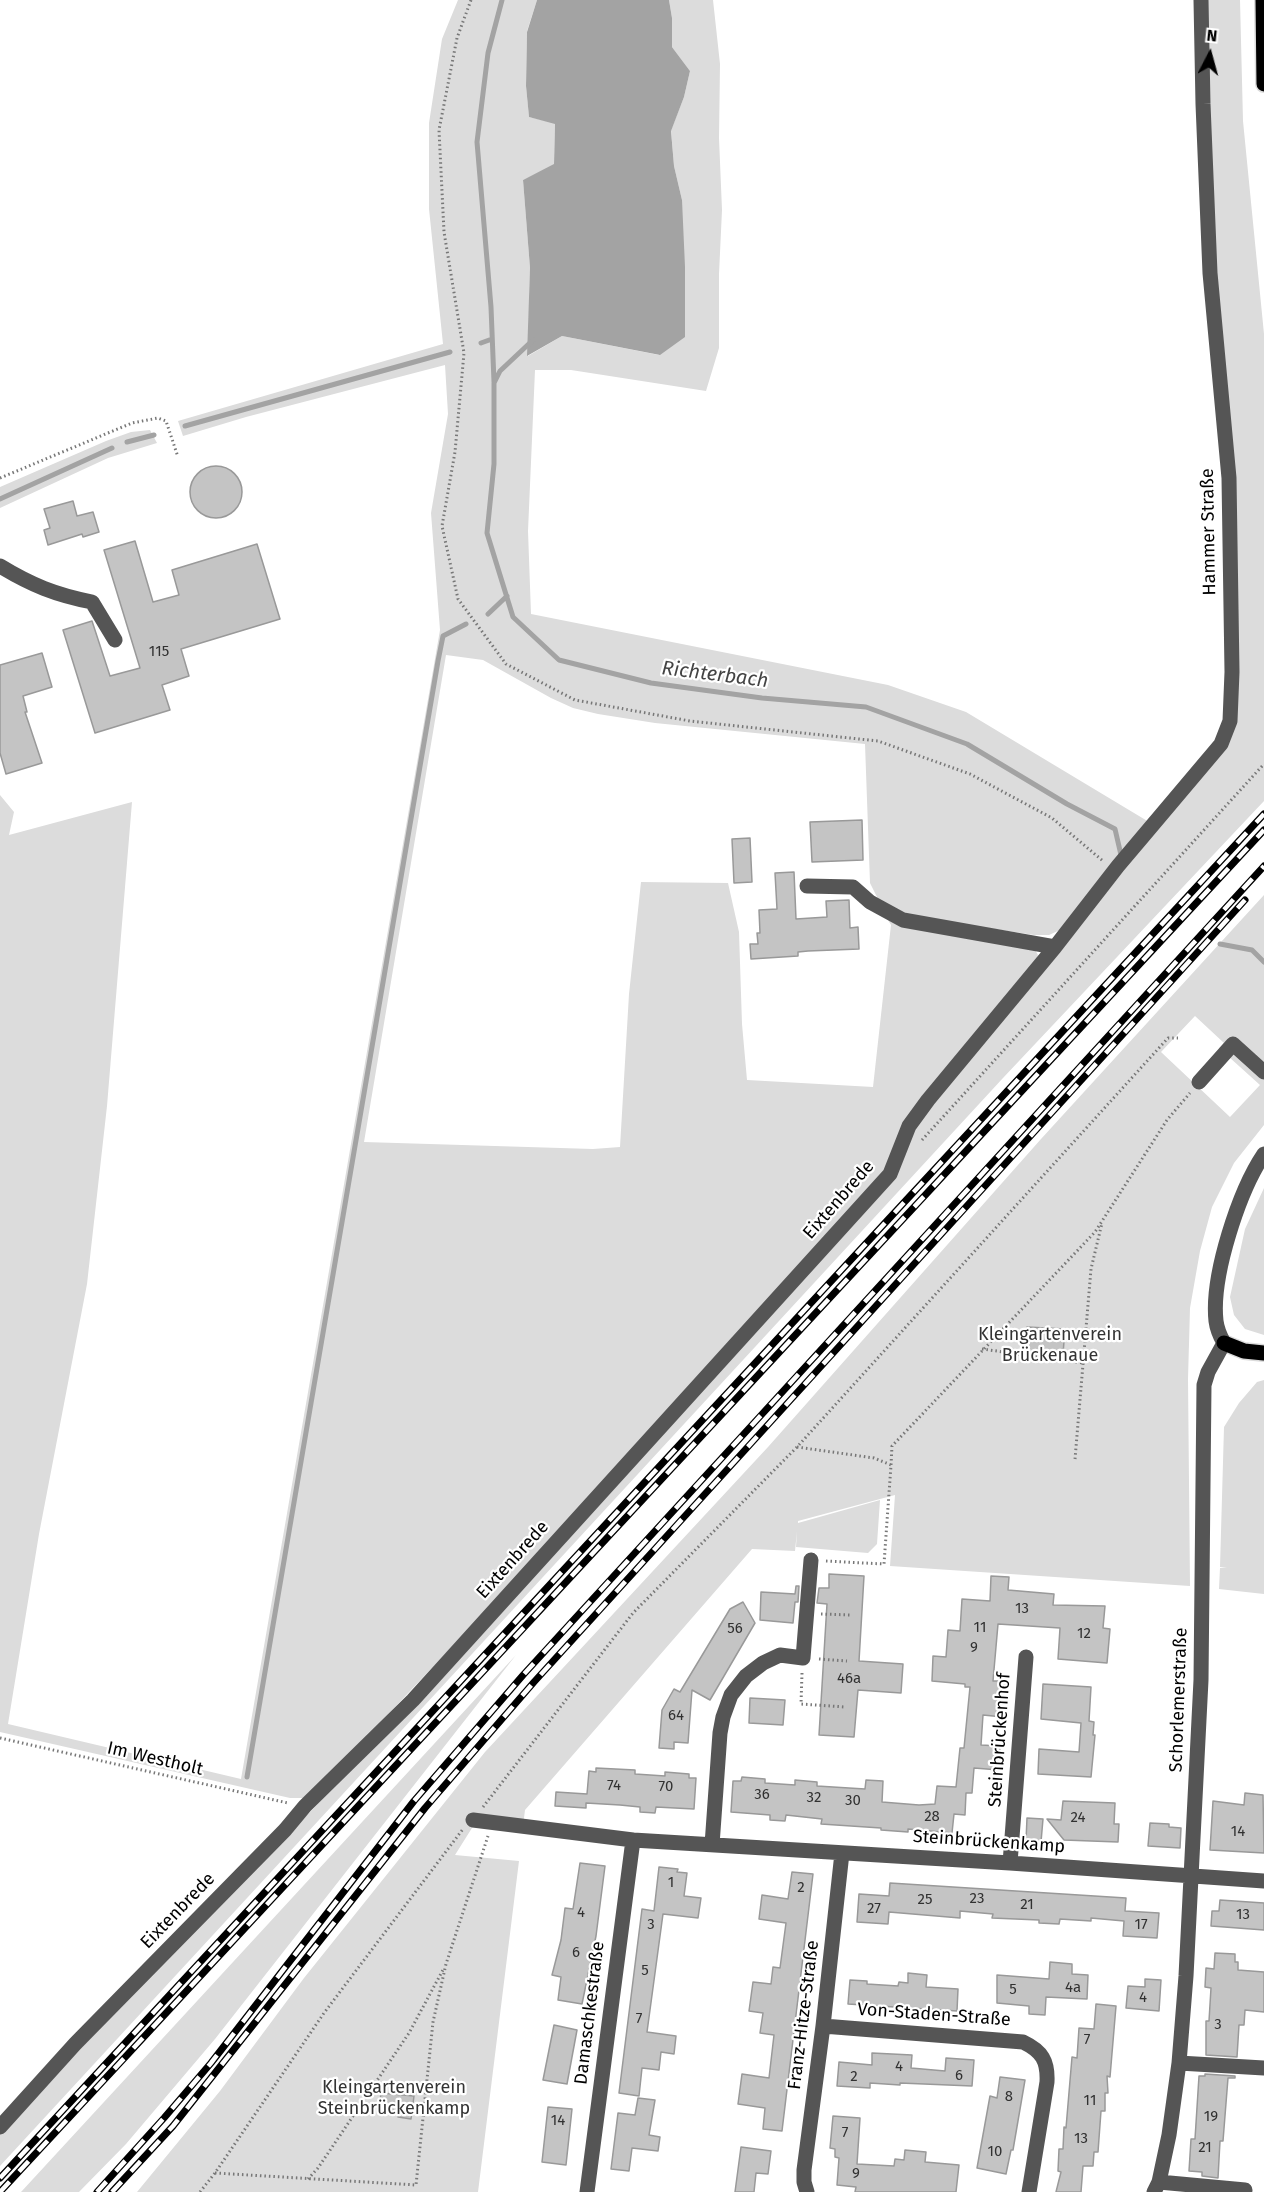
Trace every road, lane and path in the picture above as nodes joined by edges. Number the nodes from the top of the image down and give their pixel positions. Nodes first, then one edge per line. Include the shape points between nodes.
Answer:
1 (471, 0) edge
2 (1200, 0) edge
3 (1263, 0) edge
4 (1264, 84) edge
5 (178, 457) dead end
6 (0, 478) edge
7 (0, 567) edge
8 (115, 640) dead end
9 (1264, 764) edge
10 (1114, 871) junction
11 (807, 886) dead end
12 (1054, 947) junction
13 (1018, 990) joint
14 (1178, 1038) dead end
15 (1264, 1072) edge
16 (1199, 1082) joint
17 (921, 1141) dead end
18 (1264, 1154) edge
19 (1103, 1220) junction
20 (1224, 1343) junction
21 (982, 1350) junction
22 (1264, 1353) edge
23 (1083, 1363) junction
24 (797, 1447) junction
25 (1075, 1459) dead end
26 (891, 1465) junction
27 (811, 1560) joint
28 (807, 1613) junction
29 (850, 1616) dead end
30 (1026, 1657) dead end
31 (803, 1658) junction
32 (847, 1661) dead end
33 (845, 1707) dead end
34 (0, 1738) edge
35 (305, 1806) junction
36 (473, 1820) junction
37 (492, 1823) junction
38 (633, 1840) junction
39 (712, 1845) junction
40 (842, 1853) junction
41 (1010, 1863) junction
42 (1190, 1876) junction
43 (1264, 1881) edge
44 (446, 1964) junction
45 (823, 2026) junction
46 (1179, 2063) junction
47 (1264, 2068) edge
48 (0, 2127) edge
49 (215, 2173) junction
50 (308, 2180) junction
51 (806, 2187) edge
52 (1156, 2187) edge
53 (1245, 2190) dead end
54 (200, 2192) edge
55 (587, 2192) edge
56 (1029, 2192) edge

1 - 10 path via 457,38 439,130 444,232 464,353 455,452 442,526 458,598 506,664 575,700 690,721 878,741 970,774 1052,818
2 - 10 street, Hammer Straße via 1210,273 1228,478 1230,721 1221,744
3 - 4 main road
5 - 6 path via 166,421 158,418 132,423
7 - 8 street via 58,595 92,602
9 - 17 path
10 - 12 street, Hammer Straße
11 - 12 street via 853,886 870,902 903,920
12 - 13 street, Hammer Straße
13 - 35 street, Eixtenbrede via 909,1125 890,1174 413,1700
14 - 24 path via 1168,1038
15 - 16 street via 1233,1044
16 - 19 path via 1167,1120
18 - 20 street via 1233,1217 1224,1254 1216,1321
19 - 21 path
19 - 23 path via 1091,1269
20 - 22 main road
20 - 42 street, Schorlemerstraße via 1204,1385 1201,1680
21 - 23 path
21 - 26 path via 892,1446
23 - 25 path
24 - 26 path via 874,1458
24 - 36 path via 633,1613
26 - 27 path via 884,1564
27 - 28 street
28 - 29 path
28 - 31 street
30 - 41 street, Steinbrückenhof
31 - 32 path
31 - 33 path via 801,1704
31 - 39 street via 780,1655 763,1663 731,1695 723,1717
34 - 35 path, Im Westholt
35 - 48 street, Eixtenbrede
36 - 37 street, Steinbrückenkamp
36 - 49 path via 459,1833 324,2013
37 - 38 street, Steinbrückenkamp
37 - 44 path
38 - 39 street, Steinbrückenkamp
38 - 55 street, Damaschkestraße
39 - 40 street, Steinbrückenkamp
40 - 41 street, Steinbrückenkamp
40 - 45 street, Franz-Hitze-Straße
41 - 42 street, Steinbrückenkamp
42 - 43 street, Steinbrückenkamp
42 - 46 street, Schorlemerstraße
44 - 50 path via 409,2032
44 - 50 path via 433,2022 416,2185
45 - 51 street, Franz-Hitze-Straße
45 - 56 street, Von-Staden-Straße via 1023,2042 1039,2051 1047,2064 1047,2082
46 - 47 street
46 - 52 street, Schorlemerstraße via 1169,2135
49 - 50 path
49 - 54 path
52 - 53 street, Schorlemerstraße

